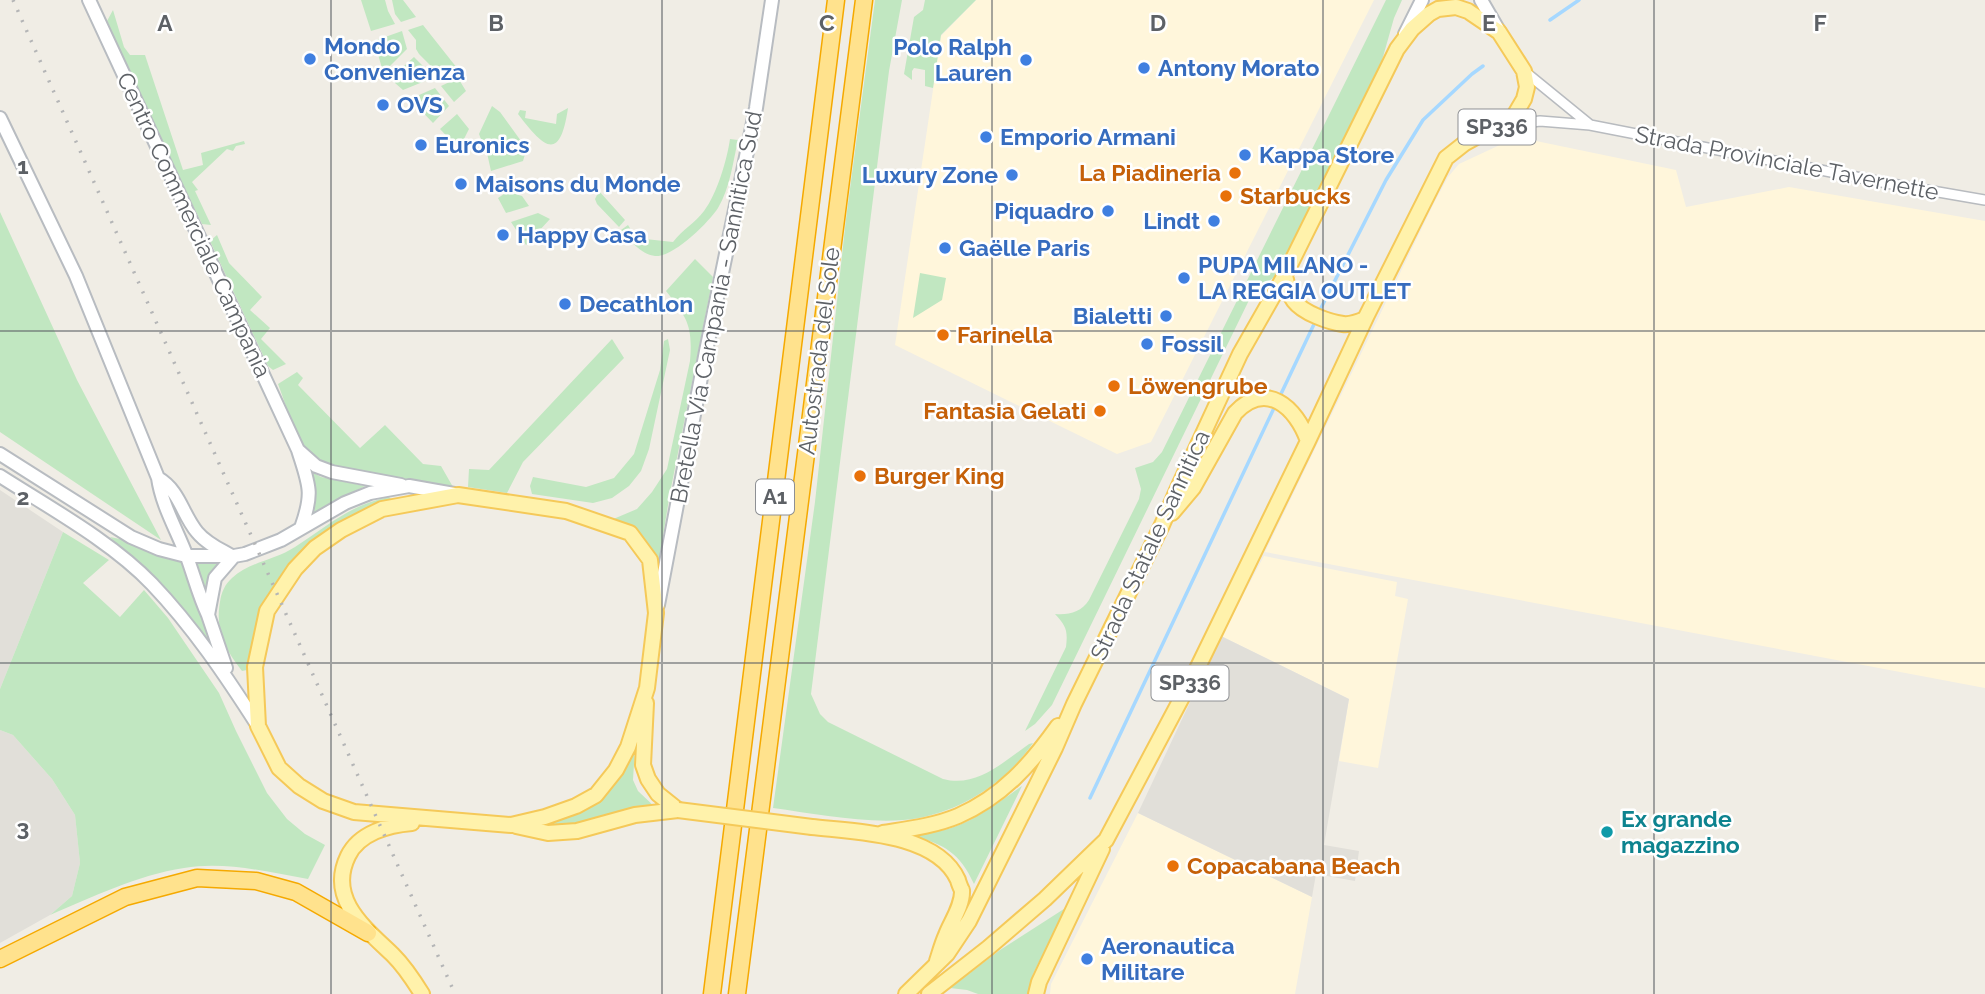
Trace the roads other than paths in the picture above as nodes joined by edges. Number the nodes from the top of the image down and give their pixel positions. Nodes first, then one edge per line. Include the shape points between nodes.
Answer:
1 (89, 0) edge
2 (772, 0) edge
3 (836, 0) edge
4 (864, 0) edge
5 (1422, 0) edge
6 (1481, 0) edge
7 (1499, 32) junction
8 (1397, 49) junction
9 (1524, 71) junction
10 (0, 118) edge
11 (1590, 125) junction
12 (1498, 126) junction
13 (1985, 200) edge
14 (1285, 275) junction
15 (1367, 315) junction
16 (1308, 441) junction
17 (298, 450) junction
18 (0, 454) edge
19 (0, 475) edge
20 (158, 478) junction
21 (409, 486) junction
22 (458, 495) junction
23 (1162, 525) junction
24 (301, 528) junction
25 (186, 556) junction
26 (234, 556) junction
27 (656, 613) junction
28 (208, 615) junction
29 (230, 682) junction
30 (647, 688) junction
31 (1074, 704) junction
32 (258, 726) junction
33 (678, 810) junction
34 (448, 820) junction
35 (511, 825) junction
36 (878, 834) junction
37 (1106, 840) junction
38 (369, 933) junction
39 (0, 959) edge
40 (936, 962) junction
41 (422, 994) edge
42 (712, 994) edge
43 (737, 994) edge
44 (906, 994) edge
45 (929, 994) edge
46 (1036, 994) edge

1 - 17 street, Centro Commerciale Campania
2 - 27 street, Bretella Via Campania - Sannitica Sud via 756,108
3 - 42 highway, Autostrada del Sole / A1
4 - 43 highway, Autostrada del Sole / A1
5 - 8 street, Strada Statale Sannitica
6 - 7 street
7 - 8 main road, Strada Statale Sannitica via 1468,11 1448,7 1429,14
7 - 9 main road, Strada Statale Sannitica
8 - 14 main road, Strada Statale Sannitica
9 - 11 street, Strada Provinciale Tavernette
9 - 12 main road, SP336 via 1527,87 1520,110
10 - 20 street via 76,276
11 - 12 street, Strada Provinciale Tavernette via 1540,121
11 - 13 street, Strada Provinciale Tavernette
12 - 15 main road, SP336 via 1446,158
14 - 15 main road via 1288,292 1304,310 1345,324
14 - 23 main road, Strada Statale Sannitica via 1240,354
15 - 16 main road, SP336
16 - 23 main road via 1303,425 1278,402 1262,397 1244,403 1193,488
16 - 37 main road, SP336 via 1196,671
17 - 21 street, Centro Commerciale Campania via 316,466 332,472
17 - 24 street, Centro Commerciale Campania via 310,486
18 - 25 street via 131,537
19 - 29 street via 103,542 152,583
20 - 25 street
20 - 26 street via 170,485 197,532
21 - 22 street
21 - 24 street via 370,493
22 - 27 main road via 566,511 631,533 650,560
22 - 32 main road via 382,509 341,530 295,569 267,611 255,667
23 - 31 main road, Strada Statale Sannitica
24 - 26 street
25 - 26 street
25 - 28 street
26 - 28 street via 215,578
27 - 30 main road
28 - 29 street
29 - 32 street
30 - 33 main road via 643,765 658,794
30 - 35 main road via 628,747 596,794 576,806
31 - 36 main road, Strada Statale Sannitica via 1023,771 994,797 956,816
31 - 40 main road, Strada Statale Sannitica via 969,921
32 - 34 main road via 279,768 323,802 354,812
33 - 35 main road, Strada Statale Sannitica via 635,815 577,831 548,833
33 - 36 main road, Strada Statale Sannitica, bridge
34 - 35 main road
34 - 38 main road via 371,832 352,848 342,867 343,892
36 - 40 main road, Strada Statale Sannitica via 937,854 952,868 962,889
37 - 45 main road, SP336 via 1026,915
37 - 46 main road
38 - 39 highway via 296,892 256,881 197,878 125,897
38 - 41 main road via 395,957
40 - 44 main road, Strada Statale Sannitica

